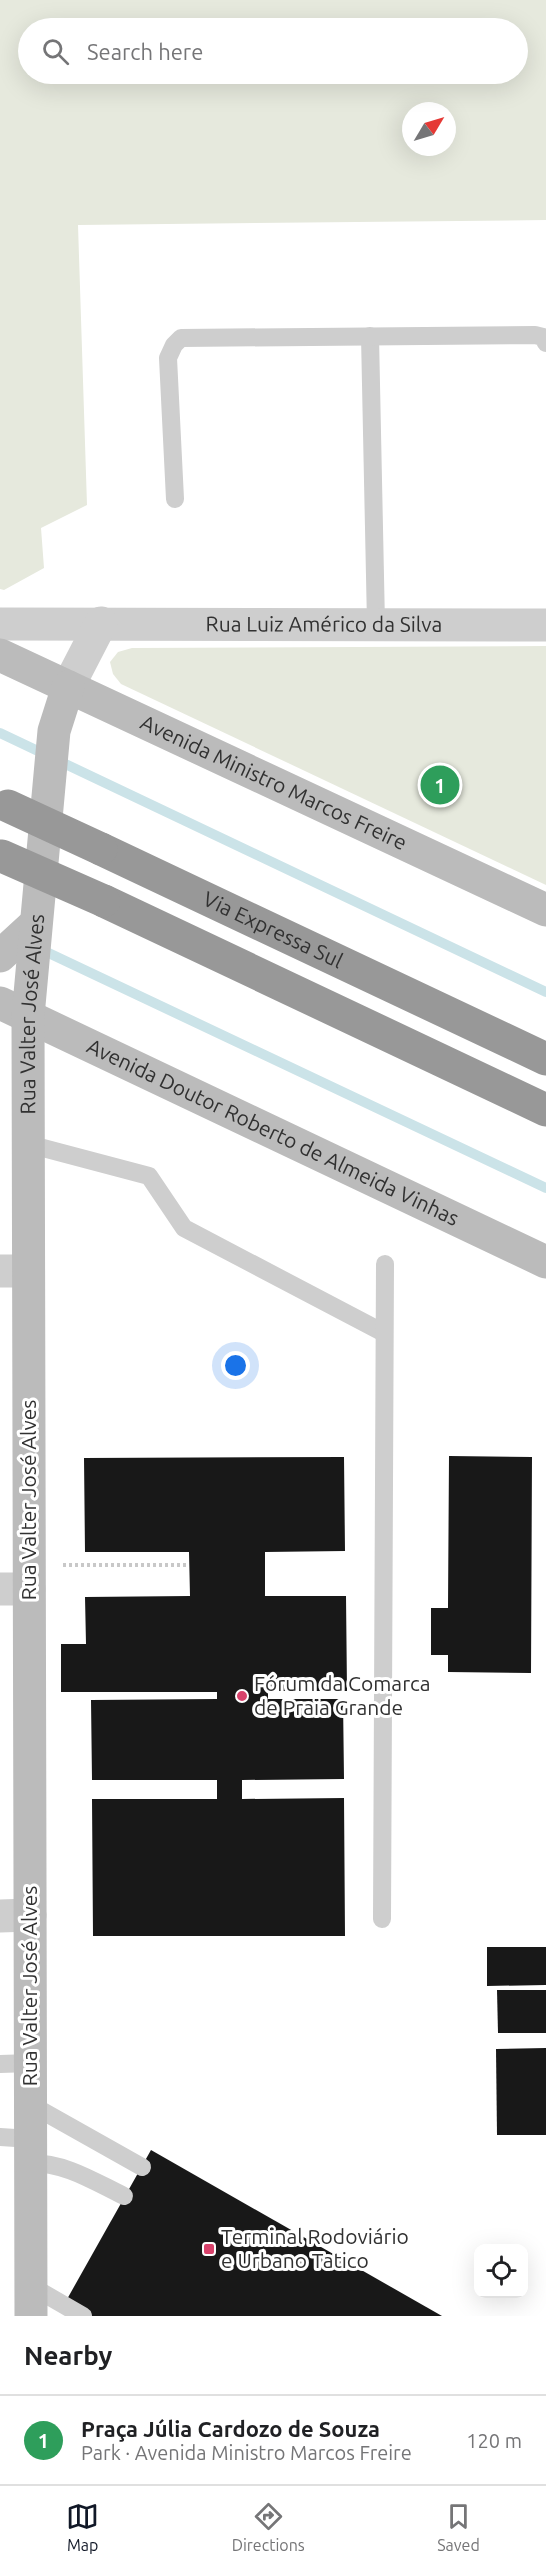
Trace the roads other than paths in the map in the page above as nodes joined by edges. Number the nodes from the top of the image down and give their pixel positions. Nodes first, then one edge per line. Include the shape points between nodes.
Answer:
1 (370, 336) junction
2 (546, 343) edge
3 (175, 499) dead end
4 (101, 623) junction
5 (0, 624) edge
6 (376, 624) junction
7 (546, 625) edge
8 (0, 655) edge
9 (68, 687) junction
10 (4, 804) edge
11 (1, 855) edge
12 (546, 910) edge
13 (23, 942) edge
14 (14, 1009) edge
15 (546, 1059) edge
16 (546, 1110) edge
17 (28, 1144) junction
18 (546, 1262) edge
19 (385, 1264) dead end
20 (14, 1271) edge
21 (384, 1333) junction
22 (19, 1581) edge
23 (15, 1915) edge
24 (382, 1919) dead end
25 (15, 2063) edge
26 (30, 2104) junction
27 (20, 2146) edge
28 (142, 2167) dead end
29 (124, 2196) dead end
30 (32, 2307) edge
31 (83, 2316) edge

1 - 2 lane via 535,335 543,337
1 - 3 lane via 181,338 168,358
1 - 6 lane
4 - 5 street, Rua Luiz Américo da Silva
4 - 6 street, Rua Luiz Américo da Silva
4 - 9 street
6 - 7 street, Rua Luiz Américo da Silva
8 - 9 main road, Avenida Ministro Marcos Freire
9 - 12 main road, Avenida Ministro Marcos Freire
9 - 13 main road, Rua Valter José Alves via 58,716
10 - 15 highway, Via Expressa Sul, bridge
11 - 16 highway, bridge
13 - 14 main road, Rua Valter José Alves
14 - 17 main road, Rua Valter José Alves
14 - 18 main road, Avenida Doutor Roberto de Almeida Vinhas
17 - 20 main road, Rua Valter José Alves
17 - 21 lane via 149,1176 184,1228
19 - 21 lane
20 - 22 main road, Rua Valter José Alves
21 - 24 lane
22 - 23 main road, Rua Valter José Alves
23 - 25 main road, Rua Valter José Alves
25 - 26 main road, Rua Valter José Alves
26 - 27 main road, Rua Valter José Alves
26 - 28 lane
27 - 29 lane
27 - 30 main road, Rua Valter José Alves
30 - 31 lane

